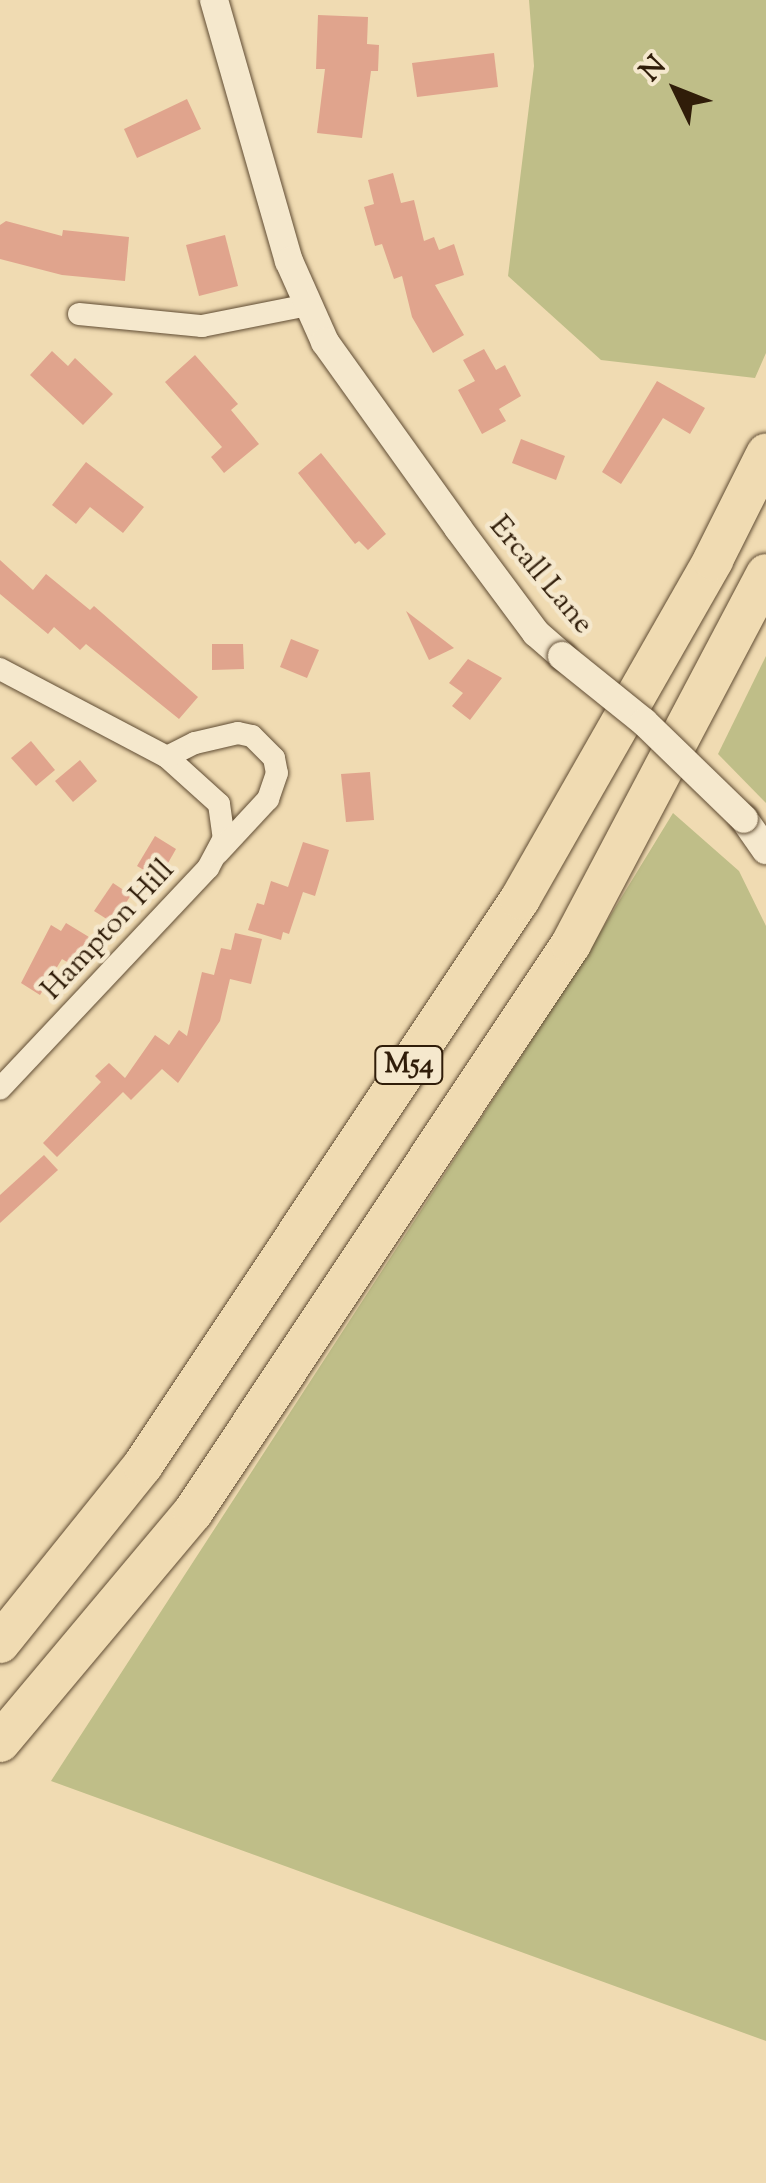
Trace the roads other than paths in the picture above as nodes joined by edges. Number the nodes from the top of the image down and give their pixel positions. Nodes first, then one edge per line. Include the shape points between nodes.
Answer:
1 (214, 0) edge
2 (308, 305) junction
3 (79, 314) dead end
4 (766, 454) edge
5 (766, 574) edge
6 (0, 669) edge
7 (167, 757) junction
8 (766, 850) edge
9 (217, 854) junction
10 (0, 1089) edge
11 (0, 1643) edge
12 (0, 1742) edge

1 - 2 street, Ercall Lane
2 - 3 street via 202,326
2 - 8 street, Ercall Lane, bridge via 325,342 536,633 644,722 744,819
4 - 11 highway, M54 via 520,899 143,1465
5 - 12 highway, M54 via 571,944 193,1512
6 - 7 street, Hampton Hill
7 - 9 street, Hampton Hill via 219,804 224,838
7 - 9 street, Hampton Hill via 194,742 238,733 252,736 274,758 268,799
9 - 10 street, Hampton Hill

